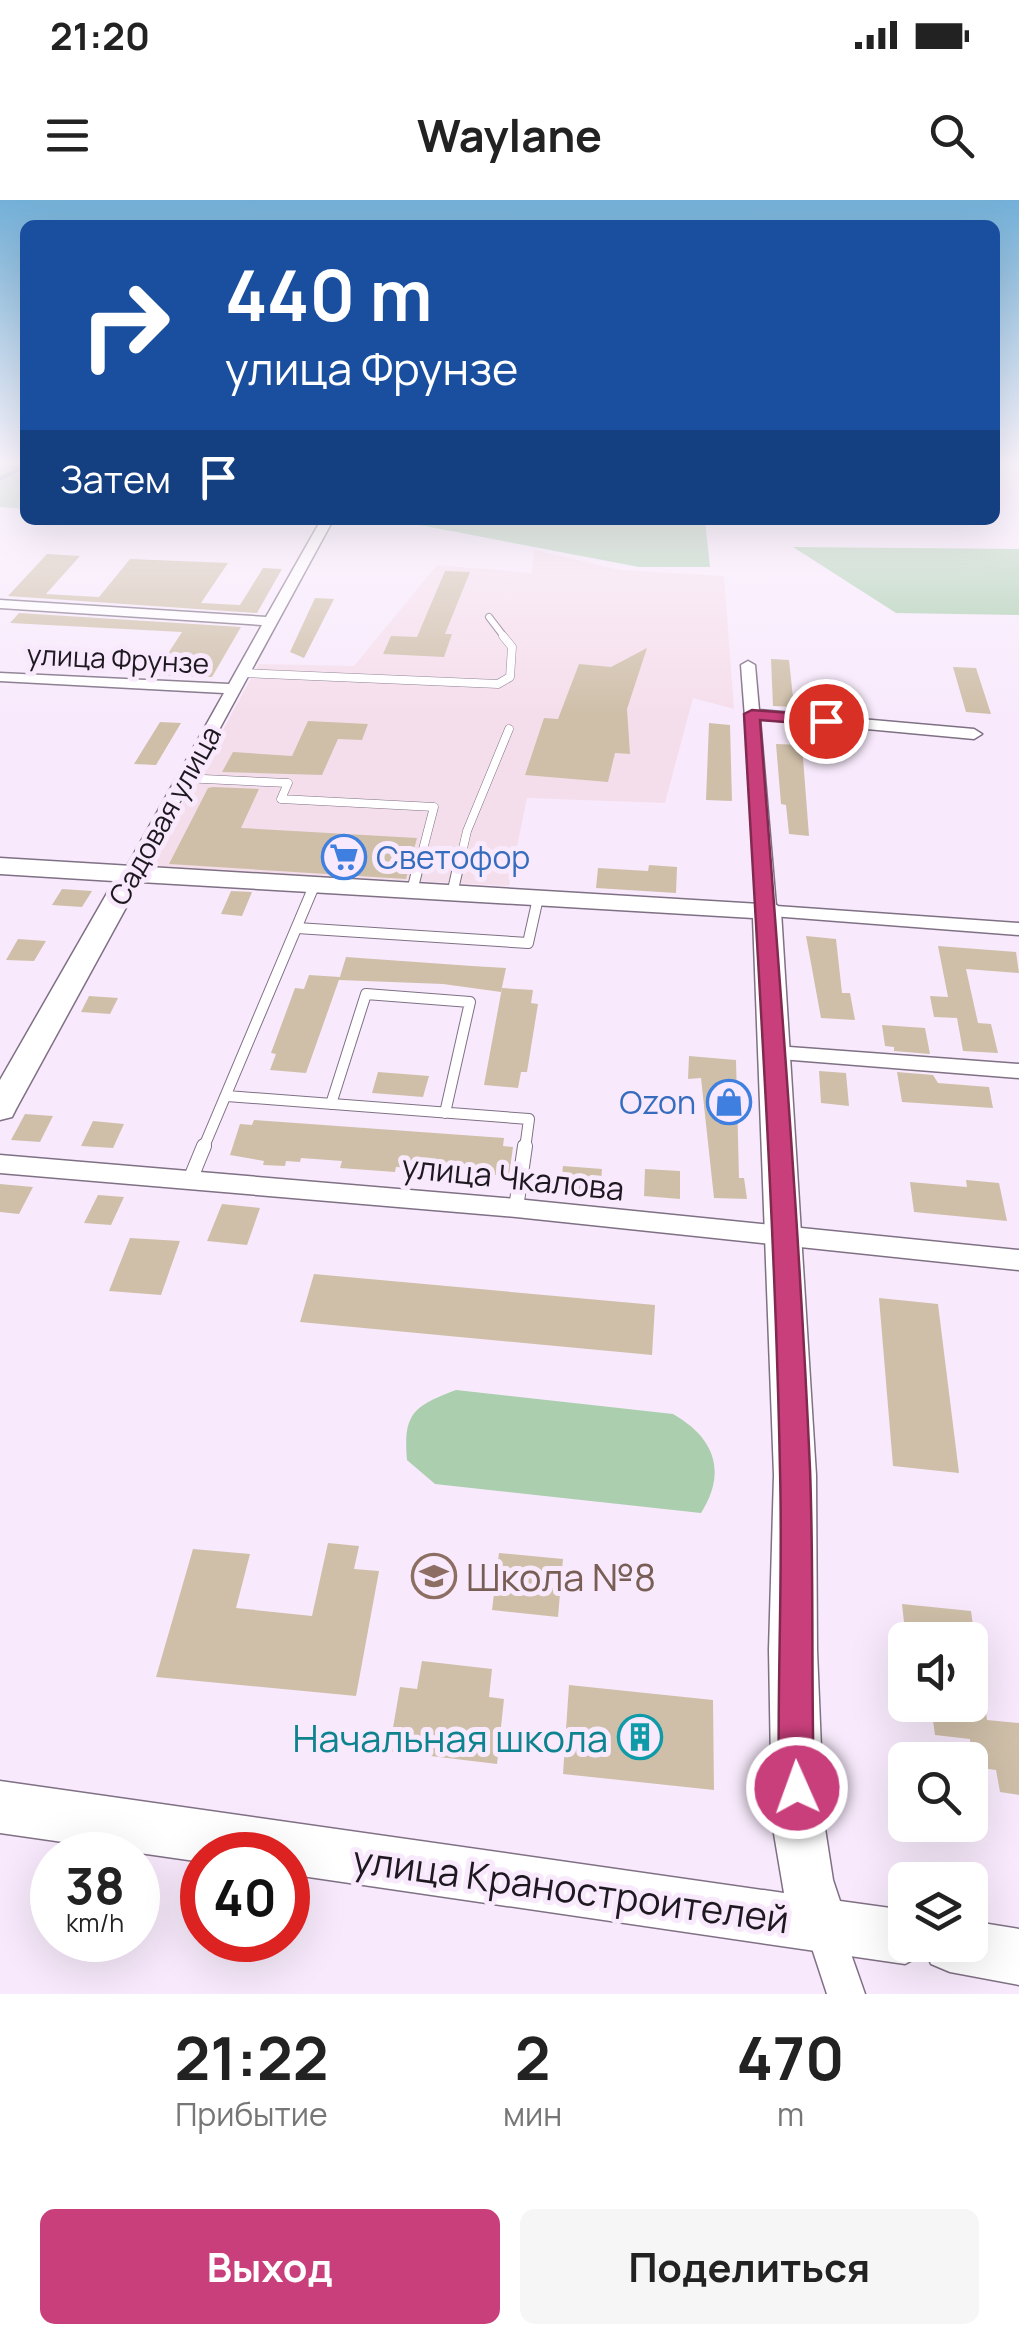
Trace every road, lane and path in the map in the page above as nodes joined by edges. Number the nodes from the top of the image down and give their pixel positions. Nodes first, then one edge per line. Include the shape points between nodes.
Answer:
1 (312, 548) edge
2 (0, 604) edge
3 (488, 617) dead end
4 (273, 622) junction
5 (748, 665) dead end
6 (0, 676) edge
7 (238, 681) junction
8 (752, 714) junction
9 (508, 729) dead end
10 (974, 734) dead end
11 (183, 778) junction
12 (0, 866) edge
13 (131, 876) junction
14 (314, 886) junction
15 (412, 891) junction
16 (452, 894) junction
17 (538, 898) junction
18 (768, 911) junction
19 (297, 928) junction
20 (1019, 928) edge
21 (776, 1053) junction
22 (1019, 1071) edge
23 (227, 1096) junction
24 (331, 1104) junction
25 (0, 1109) edge
26 (446, 1112) junction
27 (0, 1164) edge
28 (190, 1180) junction
29 (516, 1208) junction
30 (786, 1238) junction
31 (1019, 1260) edge
32 (0, 1807) edge
33 (822, 1924) junction
34 (888, 1934) edge
35 (988, 1952) edge
36 (1019, 1957) edge
37 (846, 1994) edge

1 - 4 street, Садовая улица
2 - 4 street
3 - 7 lane via 512,648 510,677 498,684
4 - 7 street, Садовая улица
5 - 8 street
6 - 7 street, улица Фрунзе
7 - 11 street, Садовая улица
8 - 10 street
8 - 18 street
9 - 16 lane via 467,831
11 - 13 street, Садовая улица
11 - 15 lane via 288,784 281,799 434,808
12 - 13 street
13 - 14 street
13 - 25 street, Садовая улица
14 - 15 street
14 - 19 lane
15 - 16 street
16 - 17 street
17 - 18 street
17 - 19 lane via 528,943
18 - 20 street
18 - 21 street
19 - 23 lane
21 - 22 street
21 - 30 street
23 - 24 lane
23 - 28 lane
24 - 26 lane
24 - 26 lane via 366,994 470,1002
26 - 29 lane via 529,1119
27 - 28 street, улица Чкалова
28 - 29 street, улица Чкалова
29 - 30 street, улица Чкалова
30 - 31 street, улица Чкалова
30 - 33 street via 798,1822 806,1880
32 - 33 street, улица Краностроителей
33 - 34 street, улица Краностроителей
33 - 37 street
35 - 36 street

